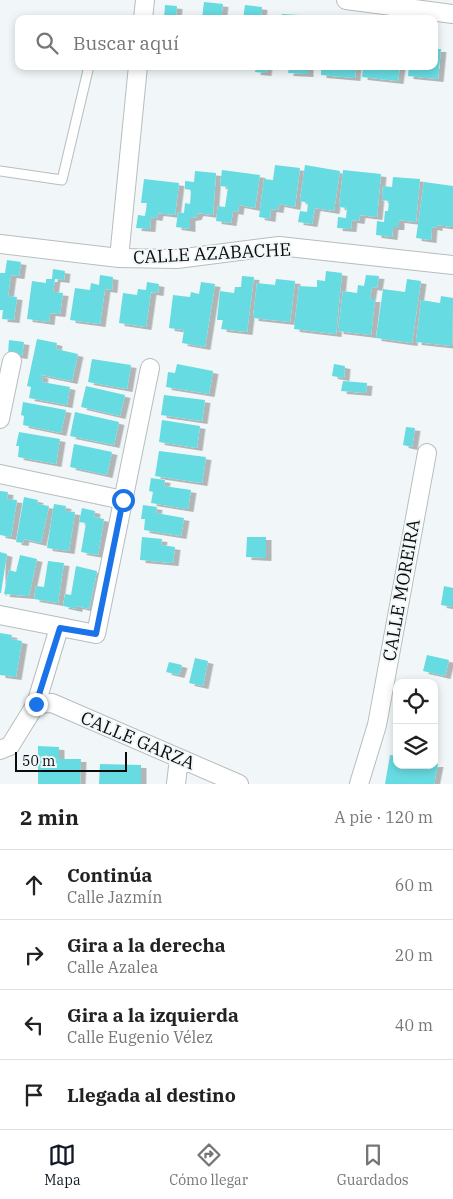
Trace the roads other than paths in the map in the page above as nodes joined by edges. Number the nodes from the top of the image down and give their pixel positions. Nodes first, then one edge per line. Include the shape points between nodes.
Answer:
1 (144, 0) edge
2 (346, 0) edge
3 (453, 14) edge
4 (143, 15) edge
5 (88, 70) edge
6 (138, 70) edge
7 (0, 171) edge
8 (0, 244) edge
9 (119, 258) junction
10 (453, 265) edge
11 (12, 361) dead end
12 (150, 368) dead end
13 (0, 419) edge
14 (426, 453) dead end
15 (0, 474) edge
16 (123, 500) junction
17 (0, 615) edge
18 (60, 628) junction
19 (36, 704) junction
20 (0, 750) edge
21 (179, 758) junction
22 (176, 784) edge
23 (239, 784) edge
24 (359, 784) edge

1 - 4 street
2 - 3 street
5 - 7 lane via 62,180
6 - 9 street
8 - 9 street, CALLE AZABACHE
9 - 10 street, CALLE AZABACHE via 177,259 279,246
11 - 13 street
12 - 16 street
14 - 24 street, CALLE MOREIRA via 377,725
15 - 16 street
16 - 18 street via 96,634
17 - 18 street
18 - 19 street
19 - 20 street via 10,746
19 - 21 street, CALLE GARZA via 52,703
21 - 22 street
21 - 23 street, CALLE GARZA

